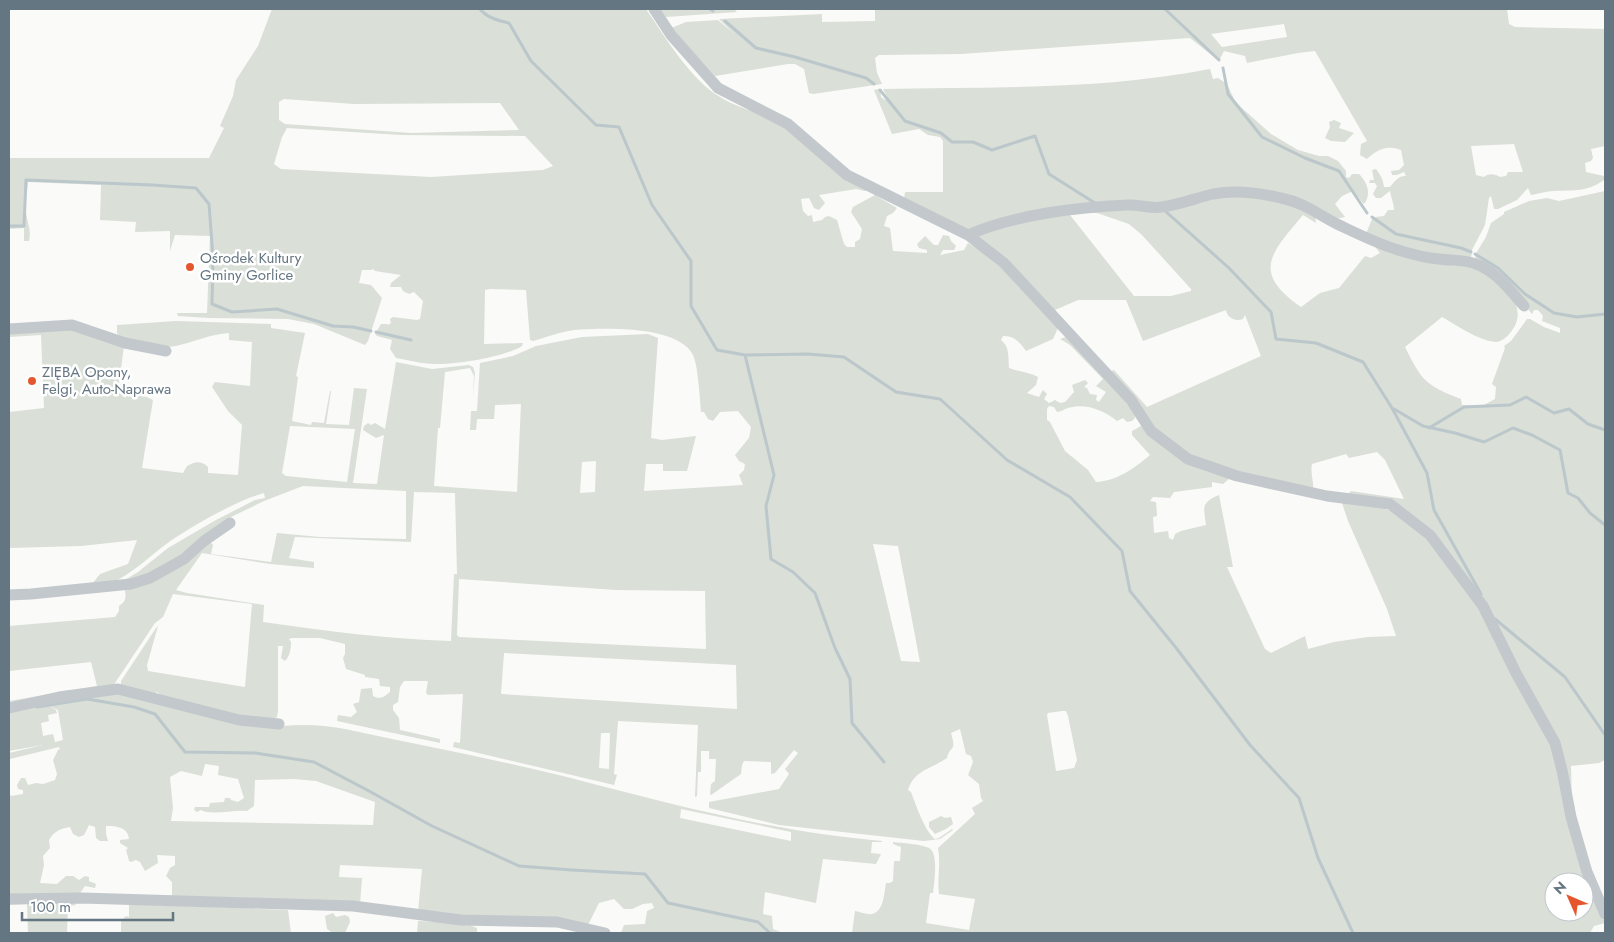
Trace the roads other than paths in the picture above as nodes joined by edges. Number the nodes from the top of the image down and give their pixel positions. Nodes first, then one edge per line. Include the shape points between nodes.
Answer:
1 (654, 9) edge
2 (968, 235) junction
3 (1524, 306) dead end
4 (9, 329) edge
5 (166, 351) dead end
6 (230, 523) dead end
7 (9, 595) edge
8 (9, 708) edge
9 (279, 724) dead end
10 (9, 899) edge
11 (1605, 914) edge
12 (605, 933) edge

1 - 2 street via 671,35 718,88 788,124 847,175
2 - 3 street via 1028,217 1084,208 1130,204 1159,208 1214,194 1244,193 1281,198 1306,206 1398,250 1478,264 1503,282
2 - 11 street via 1004,263 1131,400 1151,431 1188,459 1236,476 1327,496 1390,504 1430,535 1483,606 1555,743 1587,872
4 - 5 street via 72,325 125,343
6 - 7 street via 184,559 144,580 131,584
8 - 9 street via 118,689 239,720
10 - 12 street via 353,906 461,920 557,922

